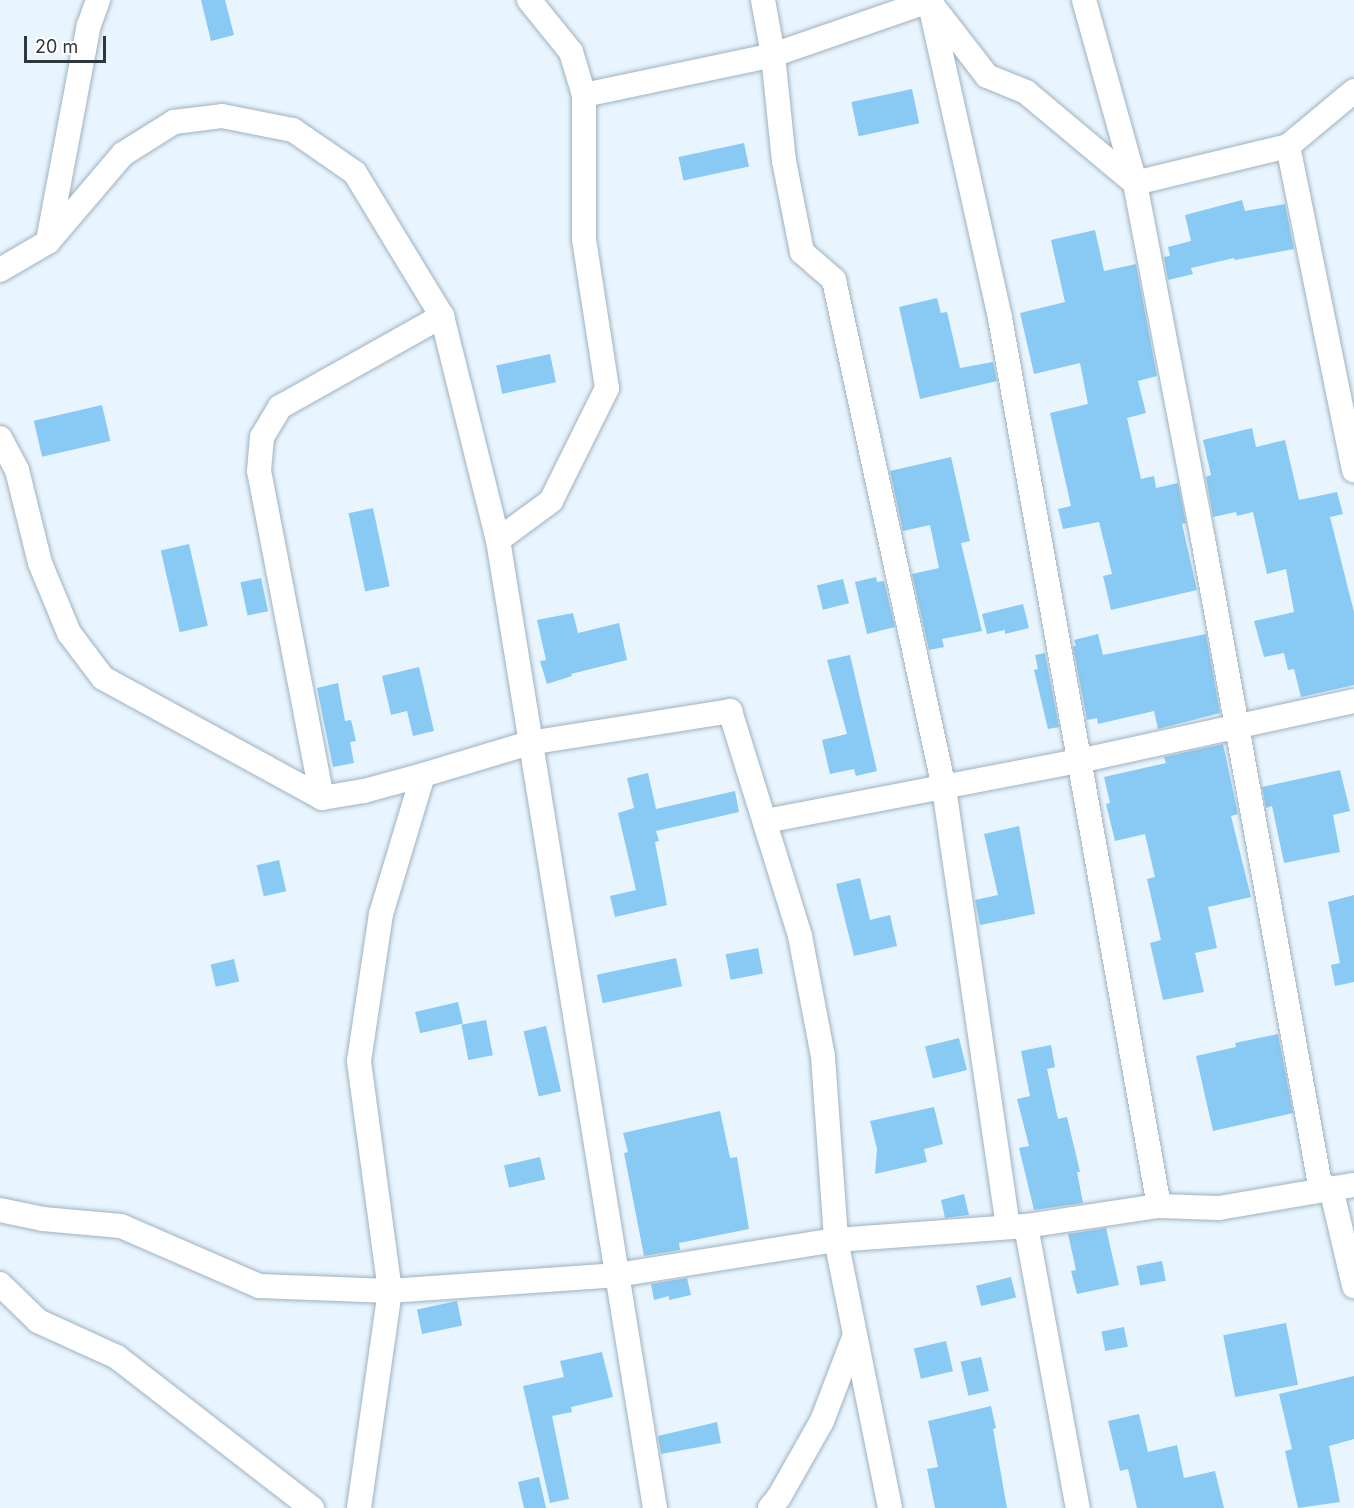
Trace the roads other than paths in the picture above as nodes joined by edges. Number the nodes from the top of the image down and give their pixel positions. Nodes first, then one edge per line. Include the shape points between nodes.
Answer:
1 (98, 0) edge
2 (529, 0) edge
3 (763, 0) edge
4 (929, 0) edge
5 (1084, 0) edge
6 (773, 55) junction
7 (1354, 91) edge
8 (584, 95) junction
9 (1288, 146) junction
10 (1135, 183) junction
11 (48, 242) junction
12 (0, 270) edge
13 (442, 316) junction
14 (0, 438) edge
15 (1354, 470) edge
16 (498, 540) junction
17 (1354, 701) edge
18 (1237, 726) junction
19 (529, 743) junction
20 (1079, 761) junction
21 (423, 775) junction
22 (944, 788) junction
23 (322, 798) junction
24 (766, 821) junction
25 (1335, 1188) edge
26 (1159, 1206) junction
27 (0, 1210) edge
28 (1017, 1226) junction
29 (836, 1240) junction
30 (617, 1275) junction
31 (0, 1284) edge
32 (1354, 1286) edge
33 (390, 1291) junction
34 (855, 1335) junction
35 (312, 1508) edge
36 (359, 1508) edge
37 (655, 1508) edge
38 (770, 1508) edge
39 (890, 1508) edge
40 (1078, 1508) edge

1 - 11 street
2 - 8 street via 570,52
3 - 6 street
4 - 6 street
4 - 10 street via 987,76 1026,92
4 - 20 street via 1000,318
5 - 10 street
6 - 8 street
6 - 22 street via 783,161 802,252 834,280
7 - 9 street
8 - 16 street via 584,239 607,388 551,501
9 - 10 street
9 - 15 street
10 - 18 street
11 - 12 street
11 - 13 street via 123,154 174,122 222,116 293,130 355,173
13 - 16 street
13 - 23 street via 280,407 262,437 260,471
14 - 23 street via 17,470 40,563 69,633 103,678
16 - 19 street
17 - 18 street
18 - 20 street
18 - 25 street
19 - 21 street
19 - 24 street via 730,711
19 - 30 street
20 - 22 street
20 - 26 street
21 - 23 street
21 - 33 street via 381,914 359,1061
22 - 24 street
22 - 28 street
24 - 29 street via 800,936 823,1057
25 - 26 street via 1219,1208
25 - 32 street
26 - 28 street
27 - 33 street via 43,1219 121,1226 259,1286
28 - 29 street
28 - 40 street
29 - 30 street
29 - 34 street
30 - 33 street
30 - 37 street
31 - 35 street via 38,1322 117,1357
33 - 36 street
34 - 38 street via 822,1421
34 - 39 street

